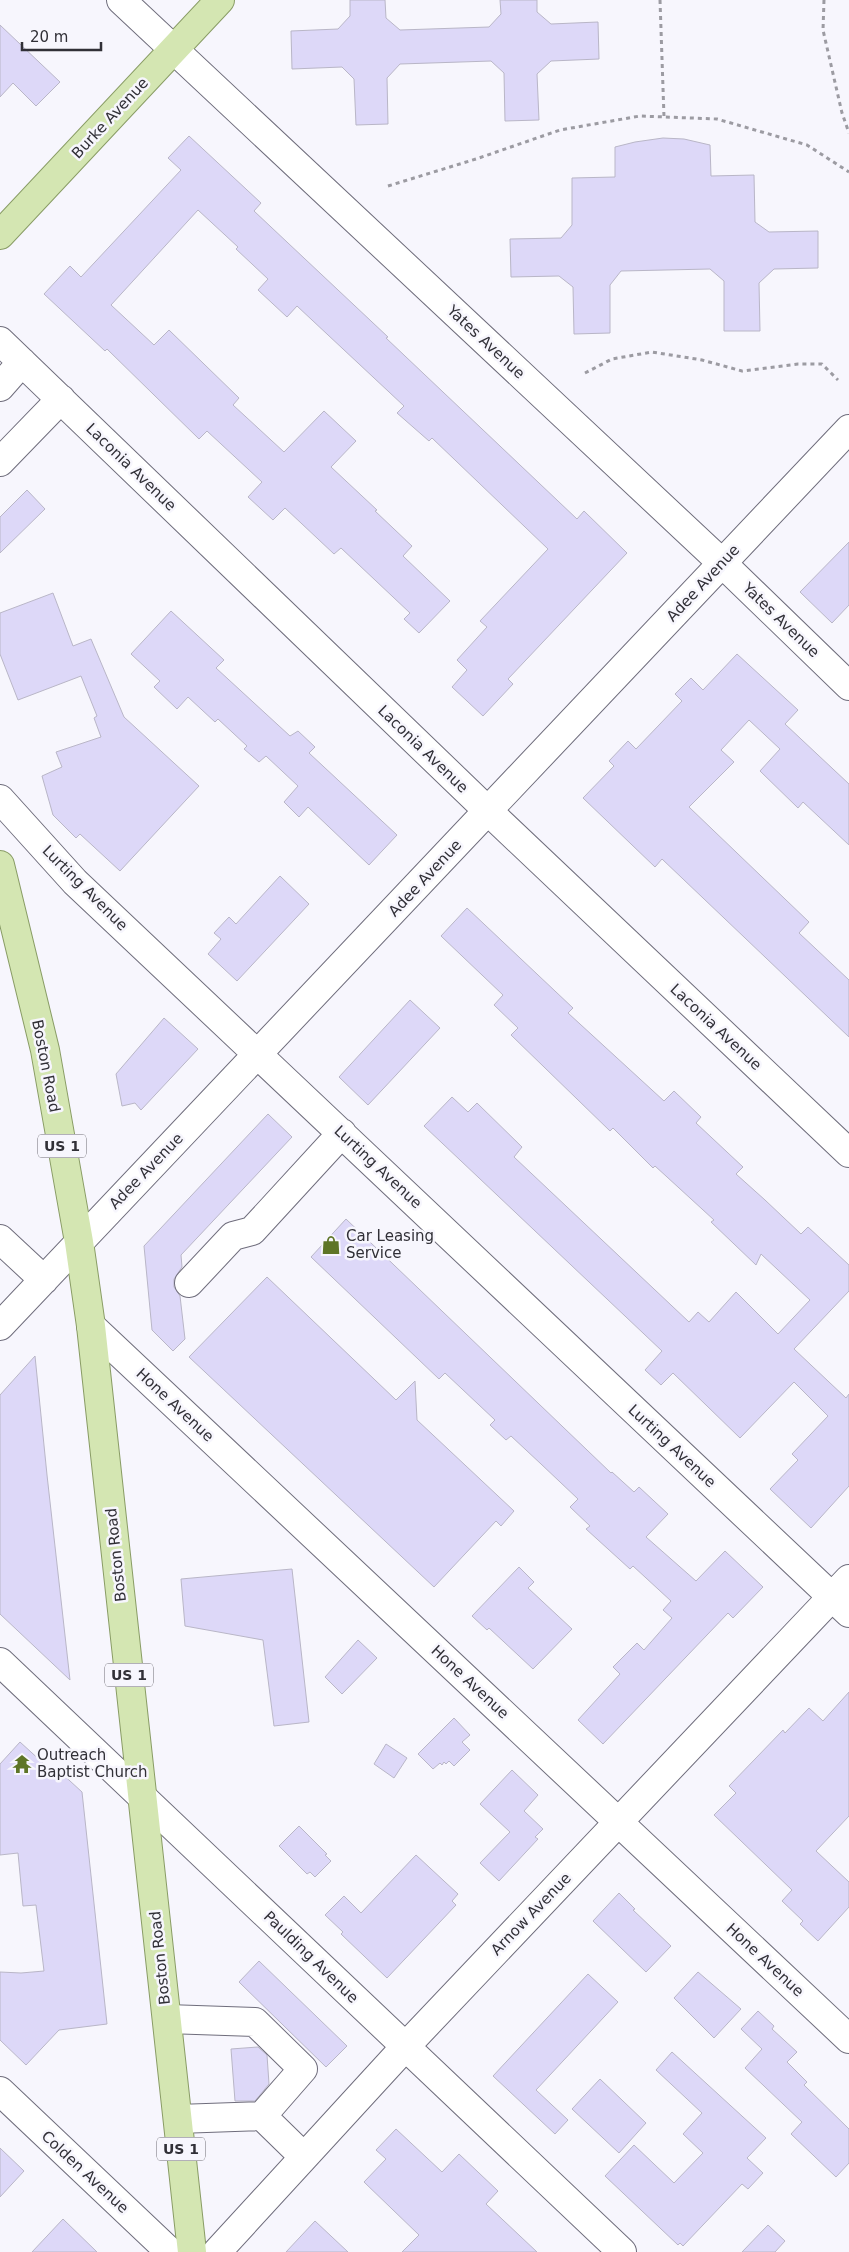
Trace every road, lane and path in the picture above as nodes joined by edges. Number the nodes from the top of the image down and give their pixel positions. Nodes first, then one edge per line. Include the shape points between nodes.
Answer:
1 (121, 0) edge
2 (220, 0) edge
3 (660, 0) edge
4 (824, 0) edge
5 (174, 49) junction
6 (664, 117) junction
7 (849, 133) edge
8 (849, 172) edge
9 (388, 186) dead end
10 (0, 235) edge
11 (7, 350) edge
12 (585, 373) dead end
13 (838, 380) dead end
14 (0, 387) edge
15 (60, 399) junction
16 (849, 429) edge
17 (0, 462) edge
18 (722, 563) junction
19 (849, 686) edge
20 (0, 799) edge
21 (488, 811) junction
22 (0, 865) edge
23 (258, 1054) junction
24 (342, 1133) junction
25 (849, 1153) edge
26 (0, 1239) edge
27 (79, 1242) junction
28 (44, 1280) junction
29 (189, 1283) dead end
30 (0, 1326) edge
31 (91, 1326) junction
32 (843, 1596) edge
33 (0, 1662) edge
34 (142, 1796) junction
35 (619, 1822) junction
36 (166, 2019) junction
37 (849, 2039) edge
38 (406, 2047) junction
39 (0, 2091) edge
40 (262, 2116) junction
41 (178, 2120) junction
42 (304, 2157) junction
43 (170, 2252) edge
44 (192, 2252) edge
45 (217, 2252) edge
46 (622, 2252) edge

1 - 5 street, Yates Avenue
2 - 5 main road, Burke Avenue
3 - 6 path
4 - 7 path via 823,30
5 - 10 main road, Burke Avenue
5 - 18 street, Yates Avenue
6 - 8 path via 717,119 807,145
6 - 9 path via 640,116 560,130
11 - 14 street
11 - 15 street, Laconia Avenue
12 - 13 path via 612,359 652,352 702,360 742,371 822,364
15 - 17 street
15 - 21 street, Laconia Avenue
16 - 18 street, Adee Avenue
18 - 19 street, Yates Avenue
18 - 21 street, Adee Avenue
20 - 23 street, Lurting Avenue via 75,882
21 - 23 street, Adee Avenue
21 - 25 street, Laconia Avenue
22 - 27 main road, Boston Road / US 1 via 44,1050
23 - 24 street, Lurting Avenue
23 - 27 street, Adee Avenue
24 - 29 street via 252,1231 233,1236
24 - 32 street, Lurting Avenue
26 - 28 street
27 - 28 street, Adee Avenue
27 - 31 main road, Boston Road / US 1
28 - 30 street, Adee Avenue
31 - 34 main road, Boston Road / US 1
31 - 35 street, Hone Avenue
32 - 35 street, Arnow Avenue
33 - 34 street, Paulding Avenue
34 - 36 main road, Boston Road / US 1
34 - 38 street, Paulding Avenue
35 - 37 street, Hone Avenue
35 - 38 street, Arnow Avenue
36 - 40 street via 255,2022 303,2069
36 - 41 main road, Boston Road / US 1
38 - 42 street, Arnow Avenue
38 - 46 street, Paulding Avenue
39 - 43 street, Colden Avenue
40 - 41 street
40 - 42 street
41 - 44 main road, Boston Road / US 1
42 - 45 street, Arnow Avenue

